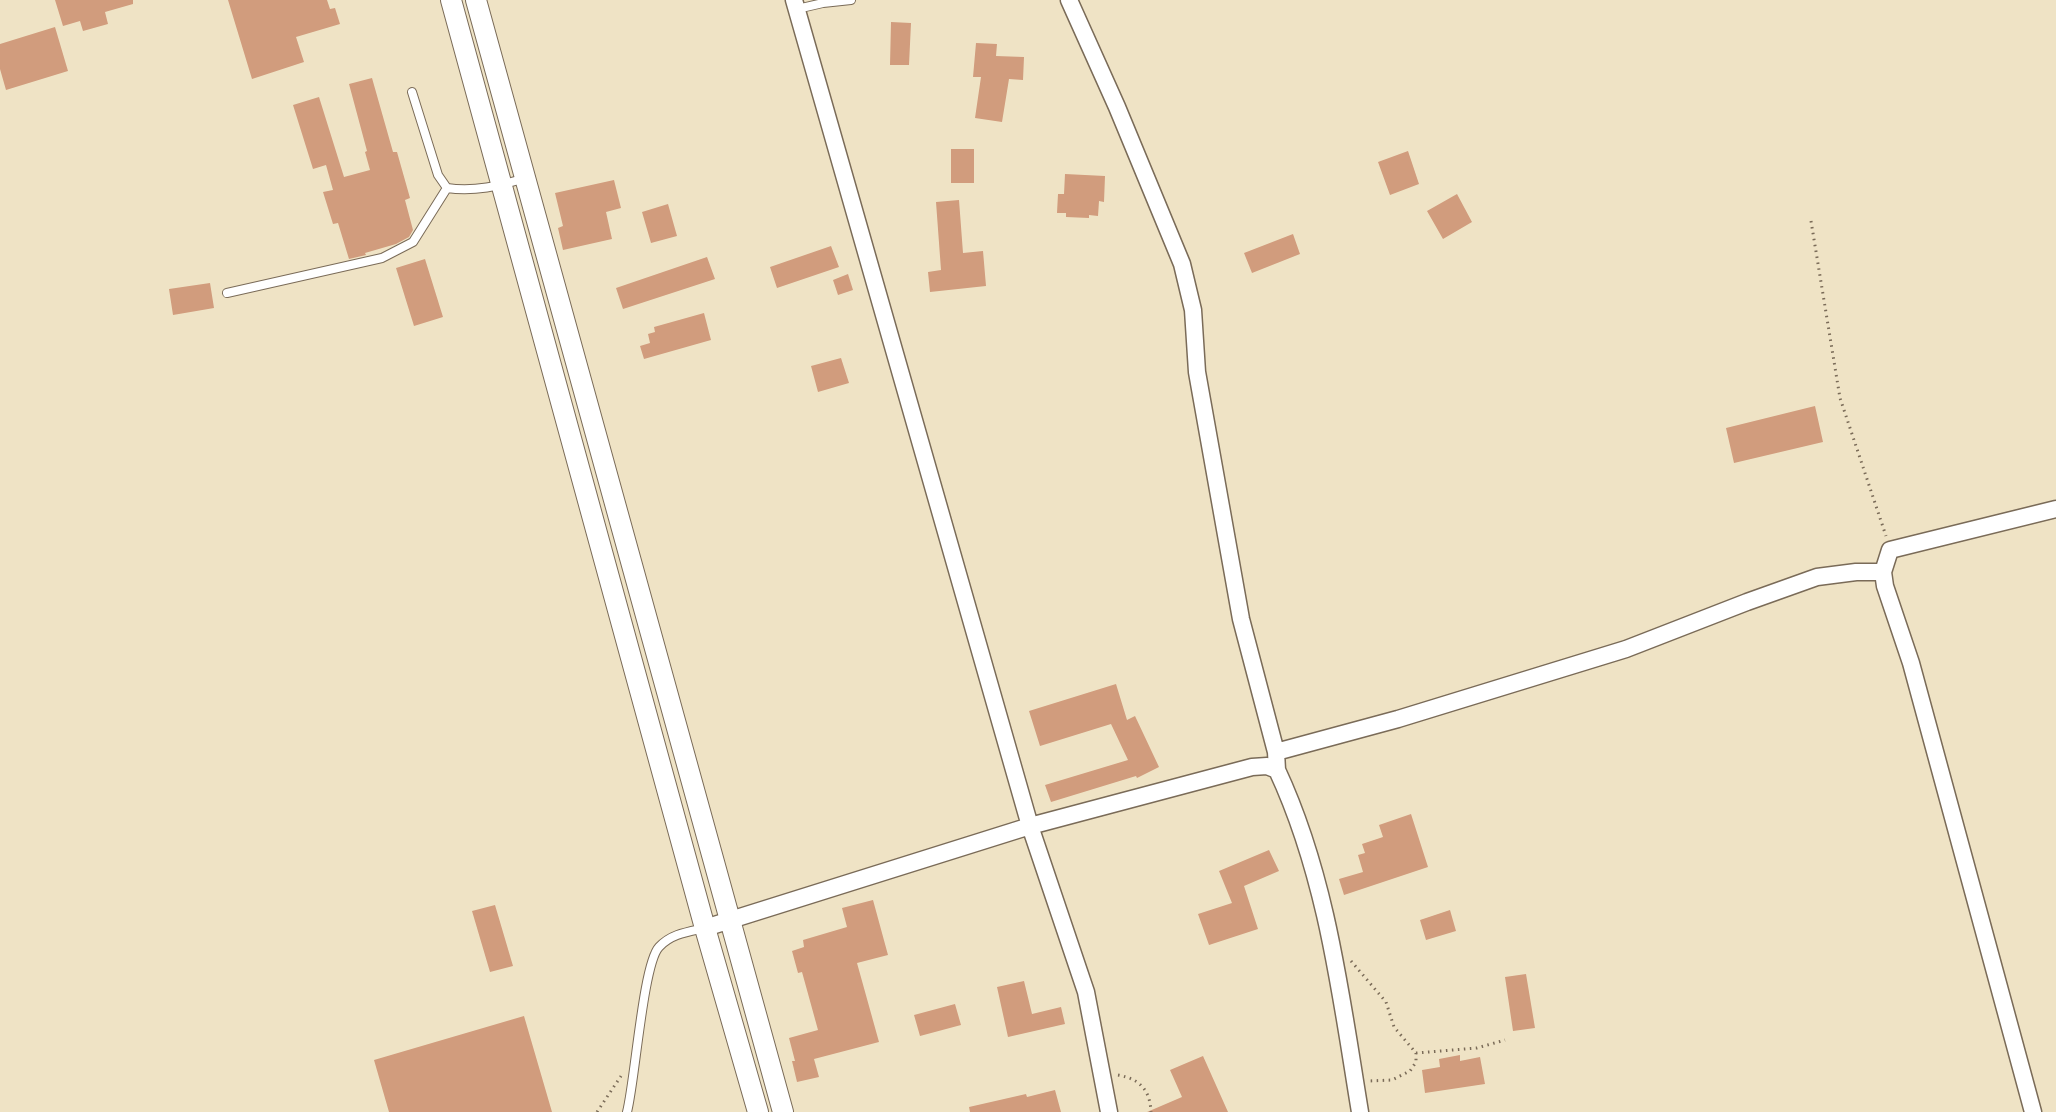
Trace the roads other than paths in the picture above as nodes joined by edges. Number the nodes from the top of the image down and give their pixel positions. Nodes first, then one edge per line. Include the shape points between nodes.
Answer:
1 (451, 0) edge
2 (476, 0) edge
3 (851, 0) edge
4 (1069, 0) edge
5 (796, 5) edge
6 (412, 92) dead end
7 (526, 177) junction
8 (501, 185) junction
9 (447, 189) junction
10 (227, 294) dead end
11 (2056, 509) edge
12 (1883, 572) junction
13 (1276, 752) junction
14 (1276, 770) junction
15 (1030, 826) junction
16 (730, 920) junction
17 (705, 928) junction
18 (627, 1112) edge
19 (758, 1112) edge
20 (783, 1112) edge
21 (1109, 1112) edge
22 (1360, 1112) edge
23 (2033, 1112) edge

1 - 8 street
2 - 7 street
3 - 5 lane
4 - 13 street via 1182,264 1193,310 1197,372 1241,619
5 - 15 street
6 - 9 lane via 438,175
7 - 8 lane
7 - 16 street
8 - 9 lane via 462,191
8 - 17 street
9 - 10 lane via 413,242 382,258
11 - 12 street via 1890,549
12 - 13 street via 1817,577 1626,649
12 - 23 street
13 - 14 street
14 - 15 street via 1252,767
14 - 22 street via 1302,834 1331,935
15 - 16 street
15 - 21 street via 1086,992
16 - 17 street
16 - 20 street
17 - 18 lane via 673,935 656,949
17 - 19 street

